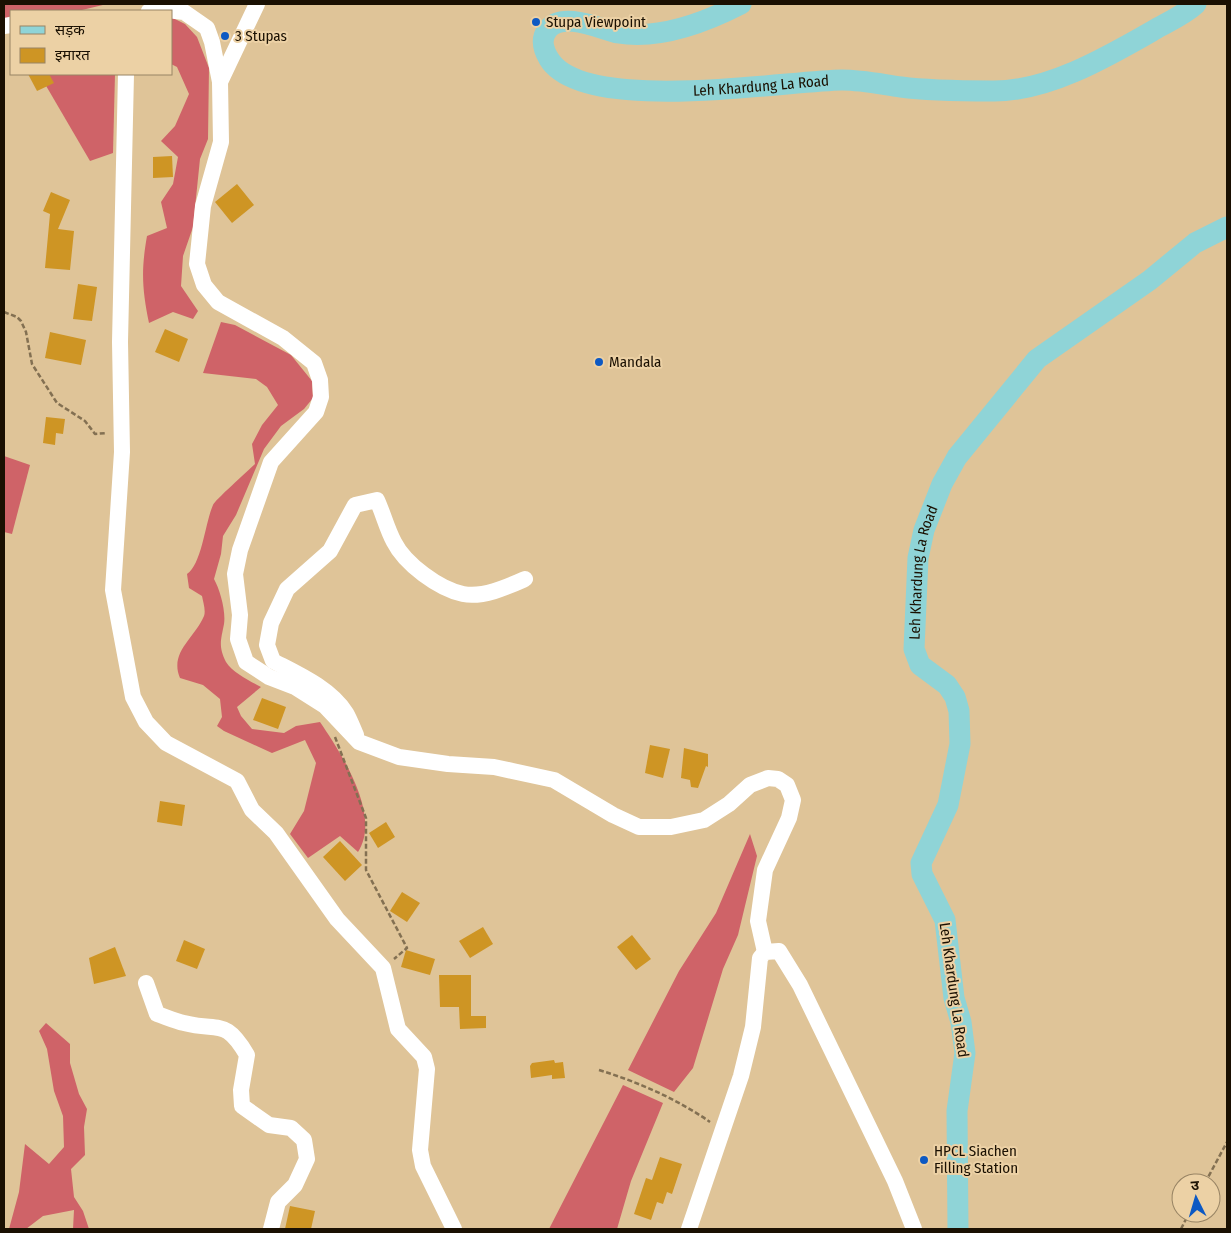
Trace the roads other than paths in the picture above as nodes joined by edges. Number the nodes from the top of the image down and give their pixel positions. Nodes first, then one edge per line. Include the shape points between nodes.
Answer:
1 (257, 4) edge
2 (741, 4) edge
3 (1196, 4) edge
4 (154, 10) edge
5 (167, 10) edge
6 (172, 11) edge
7 (126, 75) edge
8 (220, 82) junction
9 (1227, 227) edge
10 (525, 579) dead end
11 (359, 742) junction
12 (765, 952) junction
13 (146, 983) dead end
14 (271, 1229) edge
15 (454, 1229) edge
16 (689, 1229) edge
17 (914, 1229) edge
18 (958, 1229) edge

1 - 8 street
2 - 3 main road, Leh Khardung La Road via 676,29 643,34 560,22 550,27 543,38 544,51 552,64 567,75 593,86 623,90 742,88 821,80 865,80 902,87 995,91 1049,82 1118,51
4 - 5 street
6 - 8 street via 184,12 207,28
7 - 15 street via 120,342 122,432 113,590 133,697 146,722 166,743 237,781 252,810 276,833 337,919 383,968 398,1030 424,1057 427,1069 420,1150 423,1166
8 - 11 street via 220,142 203,206 197,264 204,285 218,302 283,338 314,363 322,396 316,412 271,462 254,506 235,574 240,615 238,639 246,662 325,706
9 - 18 main road, Leh Khardung La Road via 1195,243 1150,280 1037,359 957,457 942,484 924,530 918,558 914,649 920,665 947,685 959,711 960,744 948,805 920,863 922,874 945,920 954,998 965,1053 957,1111
10 - 11 street via 495,591 464,594 436,583 417,570 394,543 376,500 356,505 330,552 287,589 271,623 267,645 273,661 314,684 340,706
11 - 12 street via 399,757 494,767 554,780 613,815 640,826 671,828 704,820 750,785 768,778 778,779 787,785 793,800 789,818 765,870 758,921
12 - 16 street via 760,958 753,1027 742,1076
12 - 17 street via 779,951 800,985 895,1181
13 - 14 street via 157,1014 185,1024 222,1027 236,1036 247,1055 241,1090 242,1106 269,1126 291,1128 304,1140 307,1159 295,1185 278,1202

